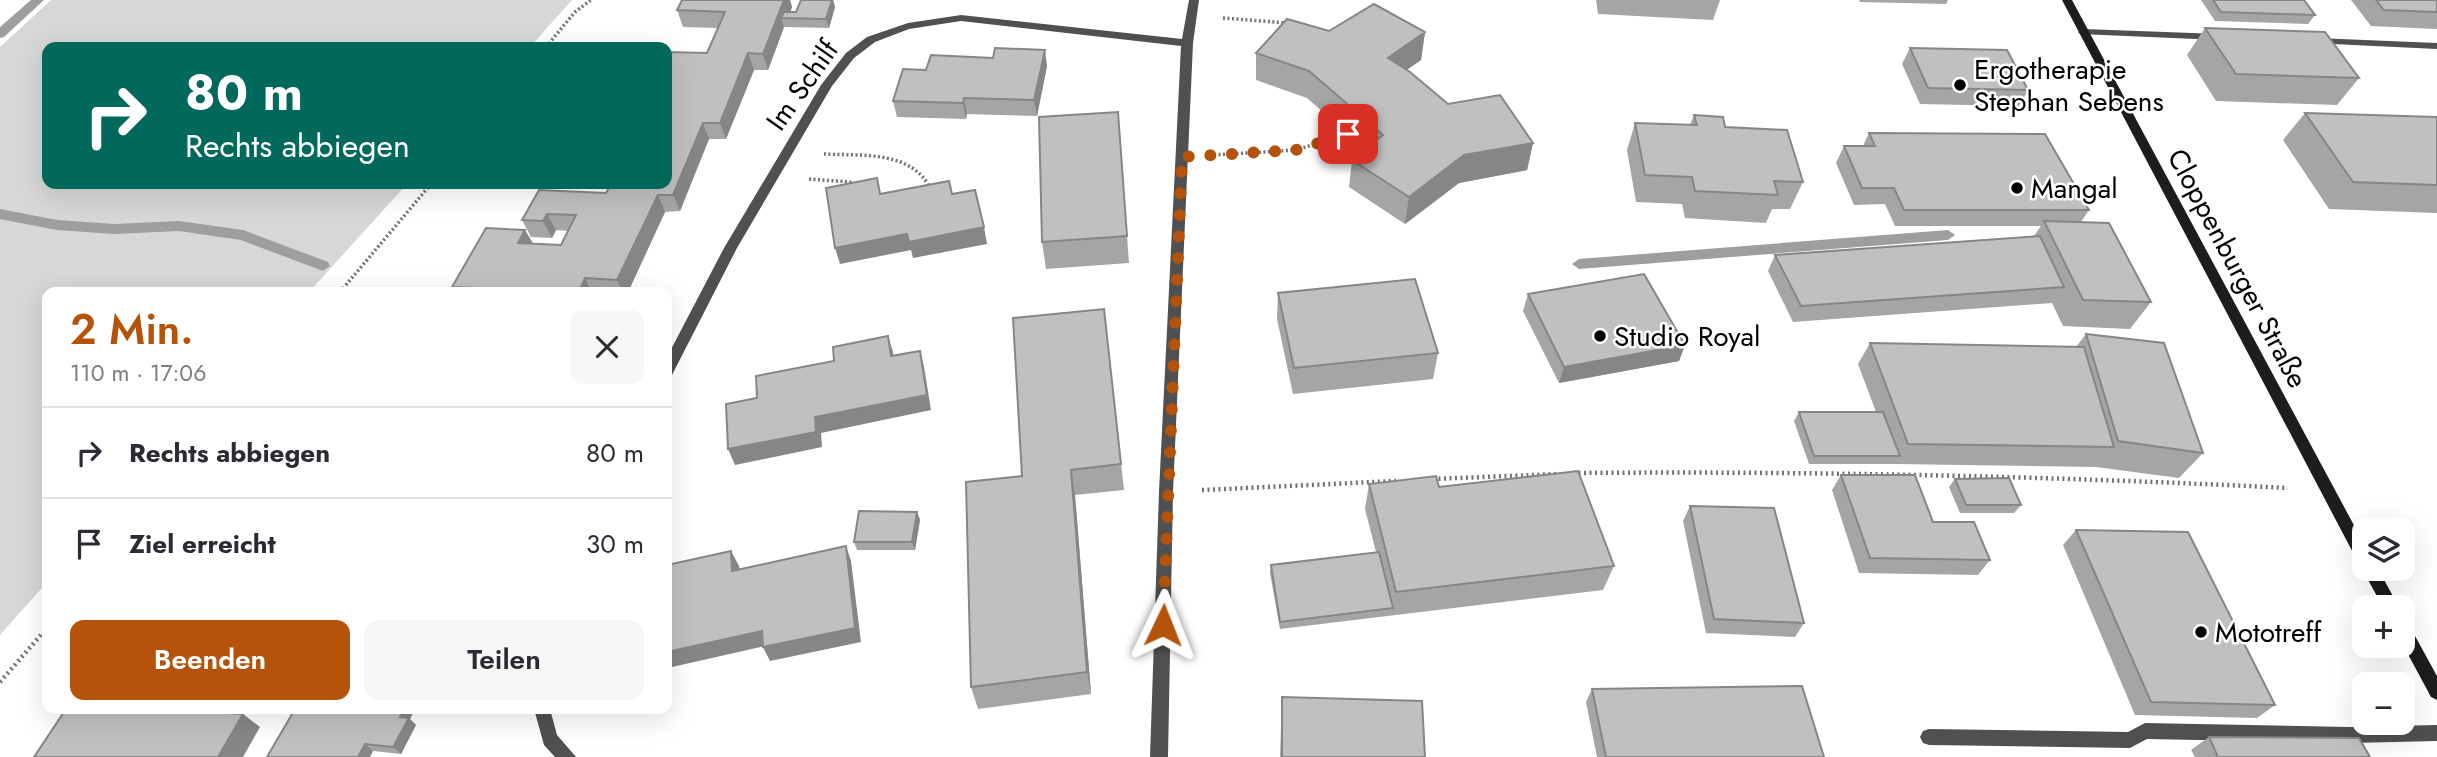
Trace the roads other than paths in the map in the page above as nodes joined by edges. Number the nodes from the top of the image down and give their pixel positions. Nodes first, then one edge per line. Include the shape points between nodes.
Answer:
1 (1194, 0) edge
2 (2067, 0) edge
3 (2084, 32) junction
4 (2233, 38) edge
5 (2301, 41) edge
6 (1187, 43) junction
7 (2437, 46) edge
8 (672, 359) edge
9 (2352, 537) edge
10 (2415, 651) edge
11 (2437, 692) edge
12 (544, 714) edge
13 (2437, 733) edge
14 (1929, 737) dead end
15 (567, 757) edge
16 (1159, 757) edge

1 - 6 street
2 - 3 main road, Cloppenburger Straße
3 - 4 street
3 - 9 main road, Cloppenburger Straße
5 - 7 street
6 - 8 street, Im Schilf via 961,18 891,31 861,46 841,65 788,151 696,309
6 - 16 street
10 - 11 main road
12 - 15 street via 551,739
13 - 14 street via 2145,731 2130,740

